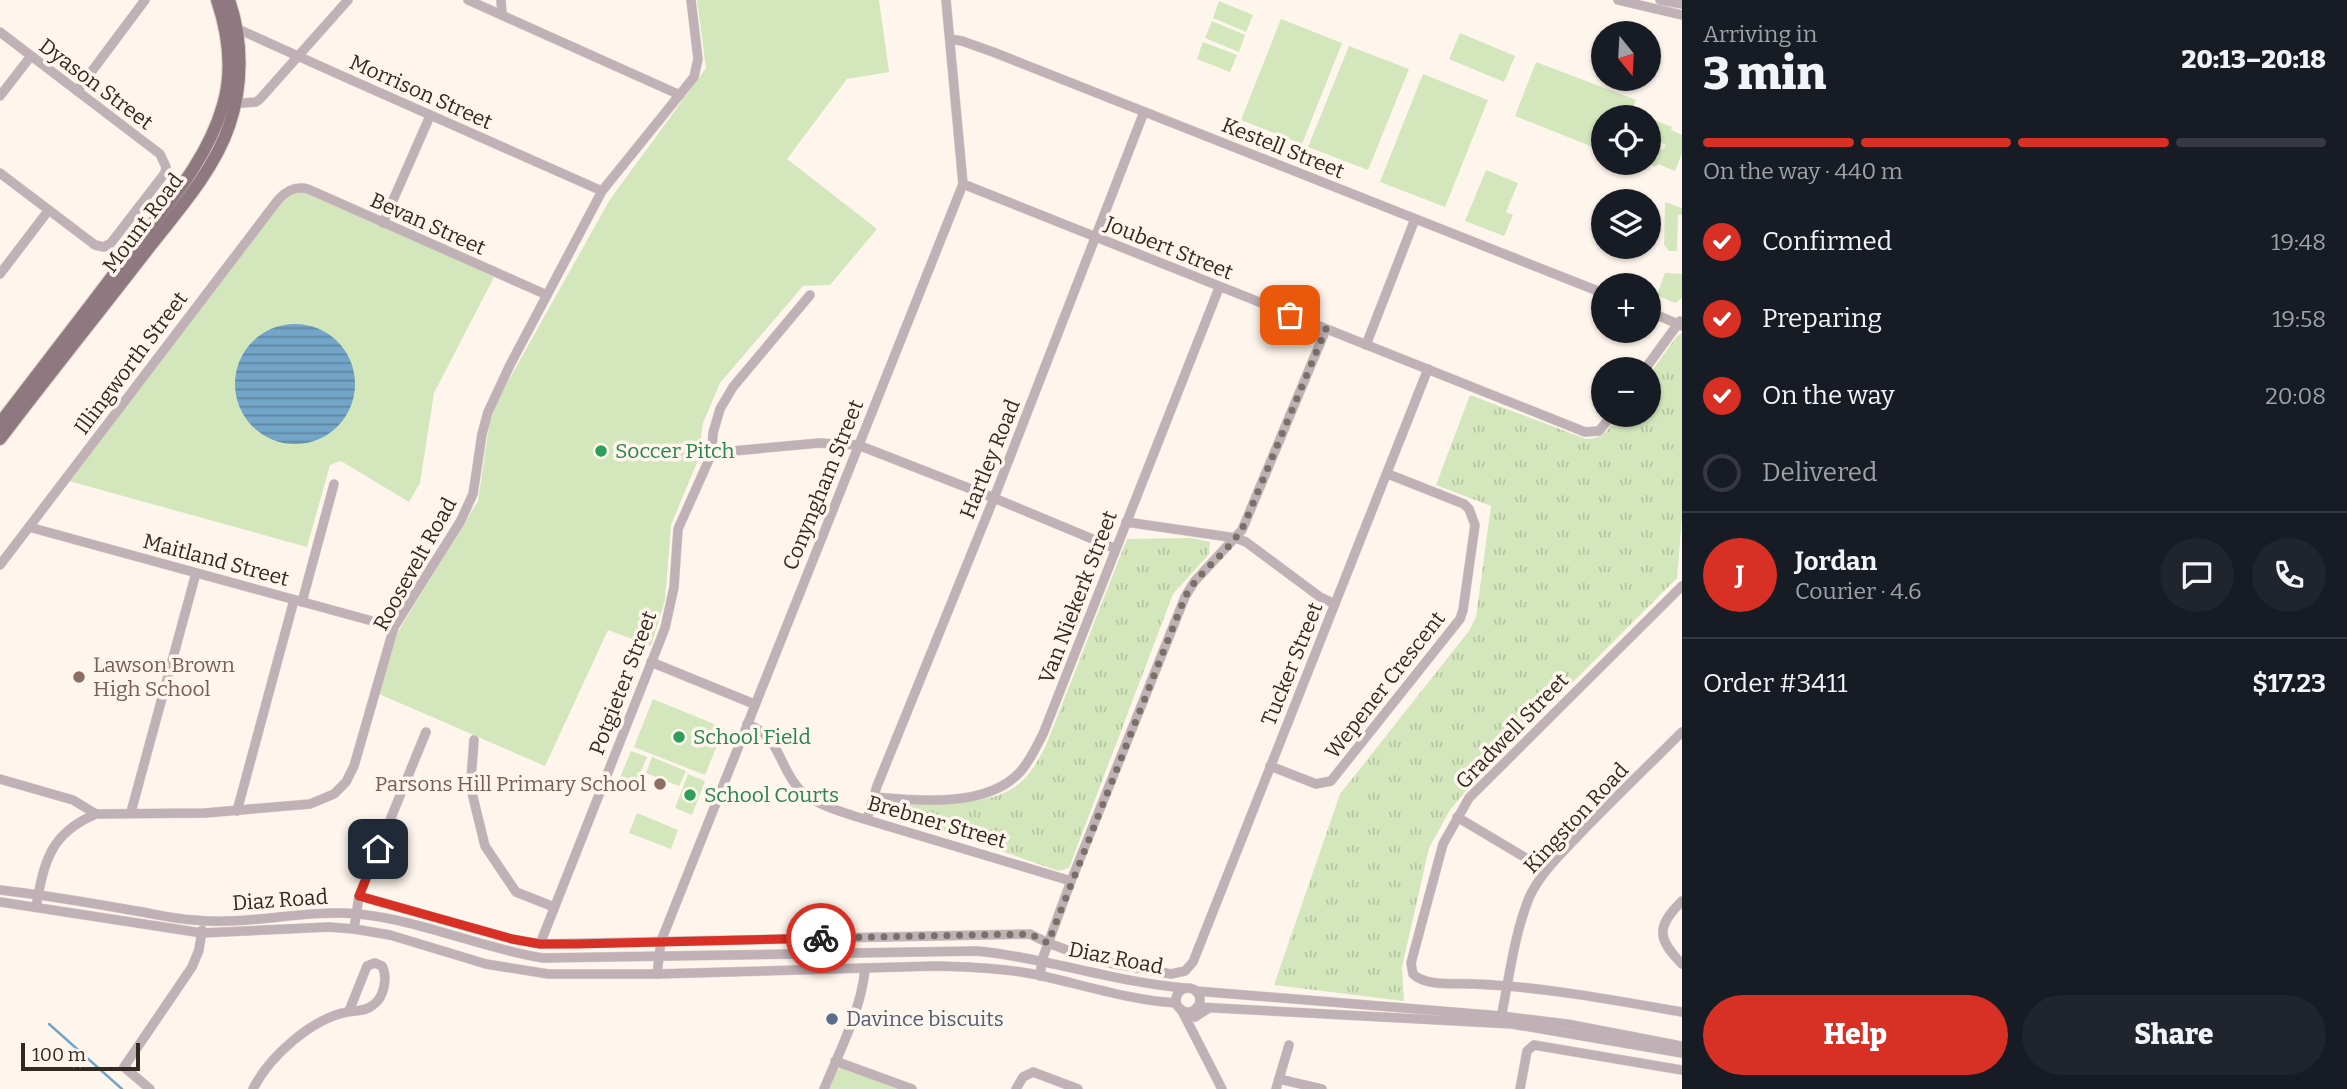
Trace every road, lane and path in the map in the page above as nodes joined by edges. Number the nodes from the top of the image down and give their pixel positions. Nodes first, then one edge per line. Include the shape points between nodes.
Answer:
1 (144, 0) edge
2 (217, 0) edge
3 (229, 0) edge
4 (348, 0) edge
5 (468, 0) edge
6 (501, 0) edge
7 (691, 0) edge
8 (946, 0) edge
9 (1618, 0) edge
10 (1660, 0) edge
11 (1682, 4) edge
12 (502, 15) junction
13 (1682, 15) edge
14 (232, 29) junction
15 (0, 32) edge
16 (950, 39) junction
17 (300, 55) junction
18 (31, 56) junction
19 (77, 91) junction
20 (680, 95) junction
21 (0, 96) edge
22 (229, 103) junction
23 (1144, 112) junction
24 (430, 116) junction
25 (0, 173) edge
26 (963, 184) junction
27 (295, 188) joint
28 (602, 191) junction
29 (138, 207) junction
30 (48, 211) junction
31 (1415, 219) junction
32 (383, 223) junction
33 (160, 224) junction
34 (1097, 237) junction
35 (0, 274) edge
36 (1219, 288) junction
37 (1591, 288) edge
38 (547, 295) junction
39 (810, 295) dead end
40 (1661, 316) edge
41 (1679, 323) edge
42 (1326, 329) junction
43 (1366, 345) junction
44 (1654, 357) edge
45 (1428, 369) junction
46 (37, 383) junction
47 (0, 423) edge
48 (1601, 427) edge
49 (0, 439) edge
50 (858, 445) junction
51 (712, 453) junction
52 (1388, 474) junction
53 (334, 484) dead end
54 (994, 498) junction
55 (1126, 522) junction
56 (29, 527) junction
57 (1236, 538) junction
58 (1114, 548) junction
59 (0, 565) edge
60 (196, 573) junction
61 (1682, 586) edge
62 (298, 601) junction
63 (1335, 604) junction
64 (394, 627) junction
65 (651, 662) junction
66 (754, 704) junction
67 (747, 724) junction
68 (426, 732) dead end
69 (1682, 732) edge
70 (474, 740) dead end
71 (1270, 766) junction
72 (0, 779) edge
73 (874, 797) junction
74 (237, 811) junction
75 (131, 812) junction
76 (96, 814) junction
77 (1457, 817) junction
78 (867, 819) junction
79 (1546, 870) junction
80 (1071, 881) junction
81 (0, 890) edge
82 (39, 894) junction
83 (359, 896) junction
84 (1682, 901) edge
85 (0, 902) edge
86 (554, 906) junction
87 (36, 907) junction
88 (356, 914) junction
89 (203, 921) junction
90 (354, 929) junction
91 (202, 933) junction
92 (661, 941) junction
93 (1048, 943) junction
94 (540, 944) junction
95 (657, 957) junction
96 (1042, 960) junction
97 (1682, 964) edge
98 (865, 968) junction
99 (1185, 971) joint
100 (657, 974) junction
101 (1040, 976) junction
102 (1507, 985) junction
103 (1185, 988) junction
104 (1196, 991) junction
105 (1179, 1006) junction
106 (349, 1011) junction
107 (1196, 1011) junction
108 (1682, 1013) edge
109 (1500, 1020) junction
110 (1195, 1034) junction
111 (1289, 1045) dead end
112 (1682, 1046) edge
113 (1682, 1053) edge
114 (835, 1061) junction
115 (1682, 1070) edge
116 (1277, 1084) edge
117 (1017, 1087) edge
118 (150, 1089) edge
119 (253, 1089) edge
120 (824, 1089) edge
121 (912, 1089) edge
122 (1078, 1089) edge
123 (1222, 1089) edge
124 (1322, 1089) edge
125 (1520, 1089) edge

1 - 19 street
2 - 14 main road, Mount Road
3 - 14 main road, Mount Road
4 - 17 street
5 - 12 street
6 - 12 street
7 - 20 street, Roosevelt Road via 697,66
8 - 16 street, Conyngham Street
9 - 13 street
10 - 11 street
12 - 20 street
14 - 17 street, Morrison Street
14 - 22 main road, Mount Road via 240,71
15 - 18 street, Dyason Street
16 - 23 street, Kestell Street via 993,51
16 - 26 street, Conyngham Street
17 - 22 street via 256,102
17 - 24 street, Morrison Street
18 - 19 street, Dyason Street
18 - 21 street
19 - 29 street, Dyason Street via 160,154 165,173
20 - 28 street, Roosevelt Road
22 - 33 main road, Mount Road via 229,126 216,153
23 - 31 street, Kestell Street
23 - 34 street, Hartley Road
24 - 28 street, Morrison Street
24 - 32 street
25 - 30 street
26 - 34 street, Joubert Street
26 - 50 street, Conyngham Street
27 - 32 street, Bevan Street via 308,189
27 - 56 street, Illingworth Street via 278,200
28 - 38 street, Roosevelt Road
29 - 30 street via 104,247
29 - 33 street
30 - 35 street
31 - 37 street, Kestell Street
31 - 43 street
32 - 38 street, Bevan Street
33 - 46 main road, Mount Road
34 - 36 street, Joubert Street
34 - 54 street, Hartley Road
36 - 42 street, Joubert Street
36 - 55 street, Van Niekerk Street
38 - 64 street, Roosevelt Road via 488,412 470,504
39 - 51 street, Potgieter Street via 725,398 715,421
40 - 41 street
41 - 44 street
42 - 43 street, Joubert Street
42 - 57 street
43 - 45 street, Joubert Street
45 - 48 street, Joubert Street via 1585,432
45 - 52 street, Tucker Street
46 - 47 main road, Mount Road
46 - 49 main road, Mount Road
50 - 51 street via 818,443
50 - 54 street
50 - 66 street, Conyngham Street
51 - 65 street, Potgieter Street via 680,521 668,618
52 - 63 street, Tucker Street
52 - 71 street, Wepener Crescent via 1469,509 1475,525 1460,619 1331,781 1316,784
53 - 62 street
54 - 58 street
54 - 73 street, Hartley Road
55 - 57 street
55 - 58 street, Van Niekerk Street
56 - 59 street, Illingworth Street
56 - 60 street, Maitland Street
57 - 63 street
57 - 80 street via 1185,597
58 - 73 street, Van Niekerk Street via 1042,734 1018,774 992,792 969,798
60 - 62 street, Maitland Street
60 - 75 street
61 - 77 street, Gradwell Street via 1495,770
62 - 64 street, Maitland Street
62 - 74 street
63 - 71 street, Tucker Street
64 - 74 street, Roosevelt Road via 346,782 320,802
65 - 66 street
65 - 86 street, Potgieter Street
66 - 67 street, Conyngham Street
67 - 78 street, Brebner Street via 769,738 801,792
67 - 92 street, Conyngham Street
68 - 83 street
69 - 79 street, Kingston Road
70 - 86 street via 472,793 485,846 516,892
71 - 99 street, Tucker Street via 1193,962
72 - 76 street via 72,800
73 - 78 street, Hartley Road
74 - 75 street, Roosevelt Road
75 - 76 street, Roosevelt Road
76 - 82 street, Roosevelt Road via 79,821 52,848
77 - 79 street
77 - 102 street, Gradwell Street via 1443,844 1420,926 1411,963 1413,974 1426,981
78 - 80 street, Brebner Street
79 - 102 street, Kingston Road via 1529,899
80 - 93 street
81 - 82 street, Diaz Road
82 - 87 street, Roosevelt Road
82 - 89 street, Diaz Road
83 - 88 street
83 - 94 street, Diaz Road
84 - 97 street via 1668,915 1663,938
85 - 87 street, Diaz Road
86 - 94 street, Potgieter Street
87 - 91 street, Diaz Road
88 - 89 street, Diaz Road
88 - 90 street
88 - 95 street, Diaz Road via 543,958
89 - 91 street
90 - 91 street, Diaz Road
90 - 100 street, Diaz Road via 530,972
91 - 118 street via 192,967 124,1067
92 - 93 street, Diaz Road via 1030,934
92 - 94 street, Diaz Road
92 - 95 street, Conyngham Street
93 - 96 street
93 - 99 street, Diaz Road via 1110,963 1171,974
95 - 96 street, Diaz Road via 956,950
95 - 100 street, Conyngham Street
96 - 101 street
96 - 103 street, Diaz Road via 1129,982
98 - 100 street, Diaz Road
98 - 101 street, Diaz Road via 978,967
98 - 114 street via 864,983
101 - 105 street, Diaz Road
102 - 108 street
102 - 109 street, Kingston Road
103 - 104 street
103 - 105 street via 1177,996
104 - 107 street
104 - 109 street
105 - 107 street
105 - 110 street
106 - 106 street via 377,1001 385,978 382,966 367,966
106 - 119 street via 289,1044 267,1065
107 - 109 street via 1214,1007
107 - 110 street
109 - 112 street via 1567,1024
109 - 113 street
110 - 123 street
111 - 116 street
114 - 120 street
114 - 121 street
115 - 125 street via 1534,1045 1529,1049
116 - 124 street
117 - 122 street via 1032,1072

